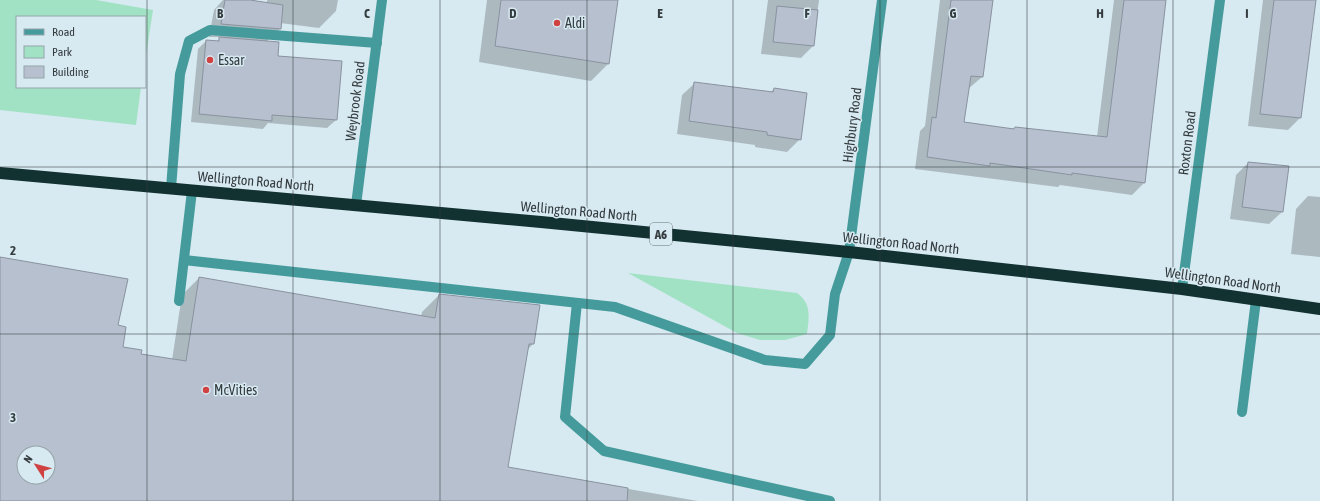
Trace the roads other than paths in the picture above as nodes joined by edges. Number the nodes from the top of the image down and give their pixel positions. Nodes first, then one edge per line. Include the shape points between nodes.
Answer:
1 (382, 0) edge
2 (882, 0) edge
3 (1220, 0) edge
4 (377, 43) junction
5 (0, 173) edge
6 (171, 188) junction
7 (192, 190) junction
8 (356, 205) junction
9 (850, 252) junction
10 (184, 260) junction
11 (1182, 289) junction
12 (1256, 300) junction
13 (179, 301) dead end
14 (577, 303) junction
15 (1320, 309) edge
16 (1242, 412) dead end
17 (830, 501) edge

1 - 4 street, Weybrook Road
2 - 9 street, Highbury Road
3 - 11 street, Roxton Road
4 - 6 street via 210,30 189,41 180,74
4 - 8 street, Weybrook Road
5 - 6 highway, Wellington Road North / A6
6 - 7 highway, Wellington Road North / A6
7 - 8 highway, Wellington Road North / A6
7 - 10 street
8 - 9 highway, Wellington Road North / A6
9 - 11 highway, Wellington Road North / A6
9 - 14 street, Highbury Road via 835,294 830,335 805,364 765,360 615,307
10 - 13 street
10 - 14 street
11 - 12 highway, Wellington Road North / A6
12 - 15 highway, Wellington Road North / A6
12 - 16 street
14 - 17 street via 565,417 604,451

